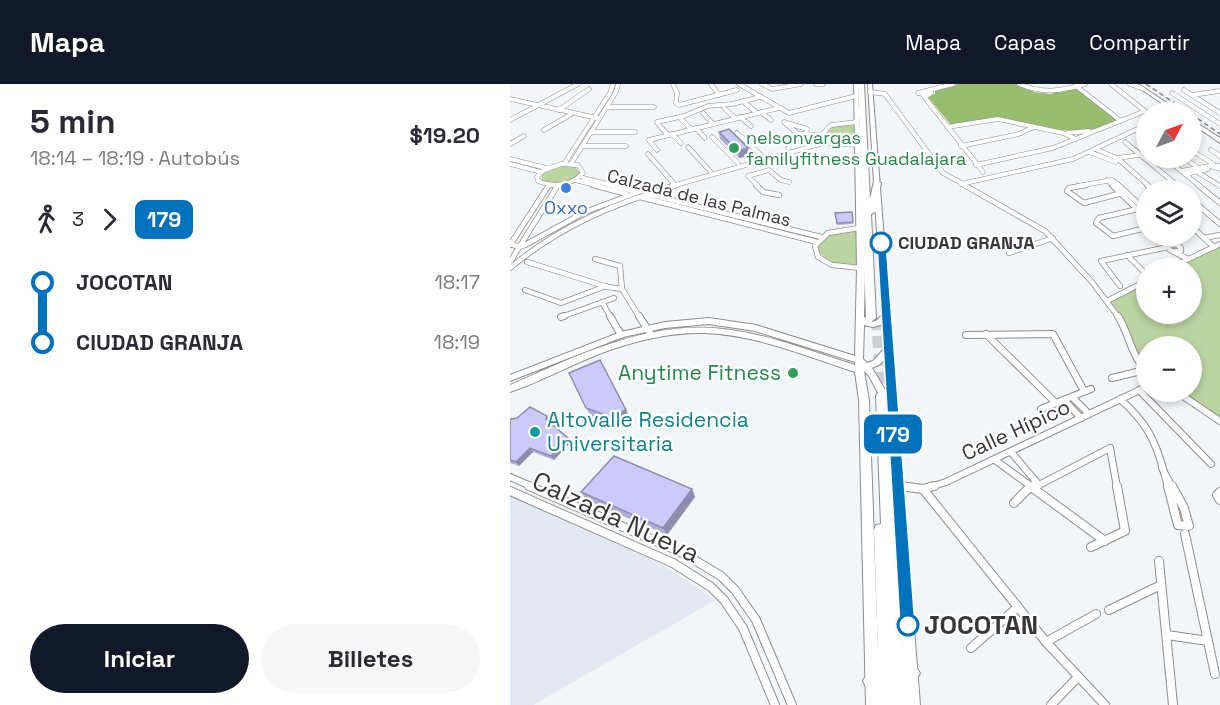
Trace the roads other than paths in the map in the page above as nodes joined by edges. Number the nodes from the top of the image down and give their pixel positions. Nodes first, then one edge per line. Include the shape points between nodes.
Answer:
1 (571, 84) edge
2 (578, 84) edge
3 (612, 84) edge
4 (618, 84) edge
5 (673, 84) edge
6 (711, 84) edge
7 (739, 84) edge
8 (762, 84) edge
9 (801, 84) edge
10 (816, 84) edge
11 (823, 84) edge
12 (856, 84) edge
13 (863, 84) edge
14 (870, 84) edge
15 (953, 84) edge
16 (1019, 84) edge
17 (1085, 84) edge
18 (1111, 84) edge
19 (1130, 84) edge
20 (1136, 84) edge
21 (1076, 87) junction
22 (589, 89) dead end
23 (1143, 89) junction
24 (737, 90) dead end
25 (1184, 90) dead end
26 (1220, 91) edge
27 (870, 92) junction
28 (1214, 92) junction
29 (1172, 93) dead end
30 (719, 95) junction
31 (1192, 95) junction
32 (856, 96) junction
33 (1220, 96) edge
34 (761, 97) junction
35 (510, 101) edge
36 (1163, 102) edge
37 (745, 103) dead end
38 (533, 106) junction
39 (654, 107) dead end
40 (778, 107) junction
41 (606, 108) junction
42 (724, 108) dead end
43 (599, 110) junction
44 (562, 111) junction
45 (760, 112) junction
46 (703, 113) dead end
47 (1220, 113) edge
48 (570, 116) junction
49 (738, 117) junction
50 (510, 118) edge
51 (596, 119) junction
52 (681, 119) dead end
53 (771, 120) dead end
54 (1121, 121) junction
55 (857, 122) junction
56 (715, 123) junction
57 (1220, 124) edge
58 (751, 126) dead end
59 (947, 127) junction
60 (1034, 127) junction
61 (723, 128) edge
62 (693, 129) junction
63 (1202, 129) edge
64 (544, 130) dead end
65 (1099, 130) junction
66 (1136, 130) edge
67 (591, 132) junction
68 (635, 132) dead end
69 (1060, 133) junction
70 (738, 134) edge
71 (806, 134) junction
72 (670, 135) junction
73 (524, 136) dead end
74 (705, 138) dead end
75 (712, 138) dead end
76 (825, 139) junction
77 (1076, 139) junction
78 (1220, 141) edge
79 (1125, 142) dead end
80 (681, 143) dead end
81 (510, 144) edge
82 (582, 146) junction
83 (626, 146) dead end
84 (857, 146) junction
85 (961, 146) junction
86 (688, 147) dead end
87 (1095, 149) junction
88 (657, 150) dead end
89 (1211, 150) dead end
90 (1089, 152) junction
91 (1136, 152) edge
92 (648, 154) dead end
93 (762, 156) junction
94 (1136, 156) edge
95 (1220, 156) edge
96 (1202, 157) edge
97 (1117, 158) junction
98 (510, 159) edge
99 (747, 162) junction
100 (738, 163) junction
101 (564, 164) junction
102 (572, 164) junction
103 (858, 164) junction
104 (1123, 164) junction
105 (511, 165) edge
106 (976, 165) junction
107 (1217, 167) edge
108 (547, 168) junction
109 (1155, 168) edge
110 (1178, 168) edge
111 (1196, 168) edge
112 (1198, 170) junction
113 (710, 171) junction
114 (541, 172) junction
115 (758, 172) junction
116 (983, 172) dead end
117 (1184, 173) junction
118 (577, 179) junction
119 (1141, 180) edge
120 (1169, 180) edge
121 (789, 182) dead end
122 (673, 183) junction
123 (878, 183) junction
124 (960, 184) junction
125 (549, 185) junction
126 (558, 185) junction
127 (1220, 186) edge
128 (865, 187) junction
129 (1124, 193) junction
130 (629, 194) junction
131 (638, 194) junction
132 (645, 194) junction
133 (779, 195) dead end
134 (1220, 202) edge
135 (1136, 204) edge
136 (1202, 208) edge
137 (1136, 211) edge
138 (871, 214) junction
139 (724, 216) junction
140 (1220, 224) edge
141 (859, 228) junction
142 (1136, 230) edge
143 (1220, 236) edge
144 (1053, 238) junction
145 (1204, 238) joint
146 (819, 239) junction
147 (510, 245) edge
148 (1217, 245) edge
149 (1166, 246) edge
150 (1172, 246) edge
151 (1177, 246) edge
152 (533, 248) junction
153 (1179, 249) junction
154 (515, 250) edge
155 (1009, 254) dead end
156 (1127, 255) junction
157 (1190, 258) joint
158 (595, 259) dead end
159 (510, 262) edge
160 (527, 262) dead end
161 (1136, 264) edge
162 (510, 268) edge
163 (861, 268) junction
164 (606, 286) junction
165 (1120, 286) dead end
166 (1136, 286) edge
167 (622, 289) junction
168 (525, 290) dead end
169 (614, 298) dead end
170 (1107, 300) junction
171 (602, 302) junction
172 (561, 316) dead end
173 (859, 317) junction
174 (878, 317) junction
175 (721, 322) junction
176 (650, 332) junction
177 (717, 332) junction
178 (986, 334) junction
179 (621, 335) junction
180 (966, 335) dead end
181 (888, 350) junction
182 (1136, 359) edge
183 (862, 366) junction
184 (1136, 372) edge
185 (510, 378) edge
186 (1112, 378) dead end
187 (510, 389) edge
188 (1136, 391) edge
189 (875, 396) junction
190 (1072, 397) junction
191 (1120, 399) junction
192 (1064, 400) junction
193 (1156, 402) edge
194 (1192, 402) edge
195 (1056, 403) junction
196 (1041, 409) dead end
197 (891, 410) junction
198 (1089, 414) junction
199 (1081, 418) junction
200 (1220, 421) edge
201 (1011, 452) junction
202 (995, 460) junction
203 (1211, 464) dead end
204 (1162, 468) junction
205 (510, 477) edge
206 (897, 485) junction
207 (1035, 485) junction
208 (923, 489) junction
209 (510, 491) edge
210 (1220, 492) edge
211 (1220, 500) edge
212 (1014, 504) dead end
213 (1185, 534) dead end
214 (1105, 541) junction
215 (1090, 547) dead end
216 (1159, 561) dead end
217 (1161, 585) junction
218 (1018, 607) junction
219 (1109, 610) dead end
220 (1096, 614) dead end
221 (756, 620) junction
222 (744, 630) junction
223 (1167, 635) junction
224 (1208, 641) junction
225 (1046, 642) junction
226 (971, 648) dead end
227 (891, 651) junction
228 (911, 673) junction
229 (1215, 674) dead end
230 (1078, 677) junction
231 (872, 681) junction
232 (775, 705) edge
233 (792, 705) edge
234 (873, 705) edge
235 (888, 705) edge
236 (898, 705) edge
237 (913, 705) edge
238 (1051, 705) edge
239 (1105, 705) edge
240 (1173, 705) edge

1 - 38 street
2 - 38 street
3 - 43 street
4 - 41 street
5 - 30 street via 679,105
6 - 30 street
7 - 34 street
8 - 9 street via 772,89
10 - 11 street
12 - 32 street
13 - 128 highway
13 - 138 highway
14 - 27 street
15 - 59 street via 919,91
16 - 21 street via 1043,93
17 - 21 street
18 - 54 street via 1146,109
19 - 23 street
20 - 23 street
21 - 54 street
22 - 44 street
23 - 36 street
24 - 30 street
25 - 31 street
26 - 28 street
27 - 123 street
27 - 124 street via 885,94 943,173
28 - 31 street
28 - 33 street
29 - 57 street
31 - 47 street
32 - 40 street via 793,114
32 - 55 street
34 - 40 street
34 - 72 street via 705,107 657,123
35 - 38 street
37 - 45 street
38 - 44 street
38 - 50 street
39 - 41 street
40 - 45 street
41 - 43 street
41 - 51 street
42 - 49 street
43 - 51 street
44 - 48 street
44 - 51 street
45 - 49 street
45 - 53 street
46 - 56 street
48 - 51 street
48 - 64 street
49 - 56 street
49 - 58 street
51 - 67 street
51 - 101 street
52 - 62 street
54 - 65 street
55 - 76 street via 831,125 824,130
55 - 84 street
56 - 61 street
56 - 62 street
59 - 60 street via 995,119
59 - 85 street
60 - 69 street
60 - 85 street via 1020,134
62 - 72 street
62 - 74 street
63 - 78 street
65 - 69 street
65 - 77 street
66 - 87 street
67 - 68 street
67 - 82 street
69 - 77 street
70 - 93 street
71 - 71 street via 807,129 784,122 798,134
71 - 76 street
72 - 80 street
72 - 88 street via 651,142
73 - 81 street
75 - 100 street
76 - 84 street
76 - 93 street
76 - 99 street
77 - 106 street via 1045,151
79 - 91 street
82 - 83 street
82 - 102 street
84 - 103 street
85 - 106 street
86 - 113 street
87 - 90 street
87 - 97 street
89 - 95 street
90 - 104 street
90 - 124 street
92 - 122 street
93 - 99 street
94 - 97 street
96 - 107 street
97 - 104 street
98 - 108 street
99 - 100 street
99 - 115 street
99 - 122 street
100 - 113 street
101 - 102 street
101 - 108 street
102 - 118 street via 582,169
103 - 128 highway
103 - 141 street
104 - 119 street
105 - 114 street
106 - 116 street
107 - 112 street
108 - 114 street
109 - 120 street
110 - 117 street
111 - 112 street
112 - 117 street
112 - 127 street
113 - 122 street
114 - 125 street via 538,182
115 - 121 street via 771,170
115 - 133 street via 748,177 764,192
117 - 134 street
118 - 126 street
118 - 130 street, Calzada de las Palmas
118 - 131 street, Calzada de las Palmas
122 - 131 street
122 - 132 street
123 - 138 highway
123 - 174 street
124 - 144 street
125 - 126 street
125 - 147 street
126 - 154 street
128 - 174 highway
129 - 129 street via 1107,180 1067,189 1084,203
129 - 135 street
130 - 131 street, Calzada de las Palmas
130 - 154 street via 576,215
131 - 132 street, Calzada de las Palmas
131 - 139 street, Calzada de las Palmas
131 - 152 street via 574,222
132 - 139 street, Calzada de las Palmas
136 - 140 street
137 - 142 street via 1099,218 1096,223 1113,236
138 - 174 highway
139 - 146 street, Calzada de las Palmas
141 - 146 street, Calzada de las Palmas via 833,231
141 - 163 street
143 - 145 street
144 - 155 street
144 - 170 street
145 - 148 street
146 - 163 street, Calzada de las Palmas via 816,252 824,261
147 - 154 street
148 - 157 street
149 - 156 street
150 - 153 street
151 - 153 street
152 - 154 street
152 - 162 street
153 - 157 street
154 - 159 street
156 - 161 street
156 - 165 street via 1101,261
158 - 167 street via 620,266
160 - 164 street
163 - 173 street
164 - 167 street
164 - 168 street via 561,303
166 - 170 street
167 - 176 street
169 - 171 street
170 - 182 street via 1127,331
171 - 172 street
171 - 179 street
173 - 174 street via 874,325 881,322
173 - 183 street
174 - 181 street
175 - 176 street via 686,322
175 - 177 street
175 - 183 street via 756,328
176 - 177 street
176 - 179 street
176 - 187 street
177 - 183 street via 750,336
178 - 180 street
178 - 190 street via 1053,334 1088,390
178 - 195 street
179 - 185 street
181 - 183 street via 880,360
181 - 197 street
183 - 189 street
183 - 189 street
184 - 186 street
188 - 191 street, Calle Hípico
189 - 197 street
189 - 227 highway
189 - 231 street
190 - 192 street
190 - 198 street
191 - 198 street, Calle Hípico
191 - 204 street via 1145,422
192 - 195 street
192 - 199 street
193 - 203 street
194 - 200 street
195 - 196 street
197 - 206 street
198 - 199 street, Calle Hípico
199 - 201 street, Calle Hípico
201 - 202 street, Calle Hípico
201 - 207 street
202 - 207 street
202 - 208 street, Calle Hípico
204 - 204 street via 1178,525 1189,526 1184,508
205 - 221 street via 696,559 735,590
206 - 208 street, Calle Hípico
206 - 228 street
207 - 212 street
207 - 214 street
207 - 214 street via 1110,448 1125,531
208 - 218 street
209 - 222 street, Calzada Nueva via 687,570 724,600
210 - 211 street
213 - 224 street
214 - 215 street
216 - 217 street
217 - 219 street
217 - 223 street
218 - 225 street
218 - 226 street
220 - 225 street
221 - 222 street
221 - 233 street
222 - 232 street, Calzada Nueva
223 - 224 street
223 - 240 street
224 - 229 street
225 - 230 street
227 - 228 highway
227 - 231 highway
227 - 235 highway
227 - 236 highway
228 - 237 street
230 - 238 street
230 - 239 street
231 - 234 street

